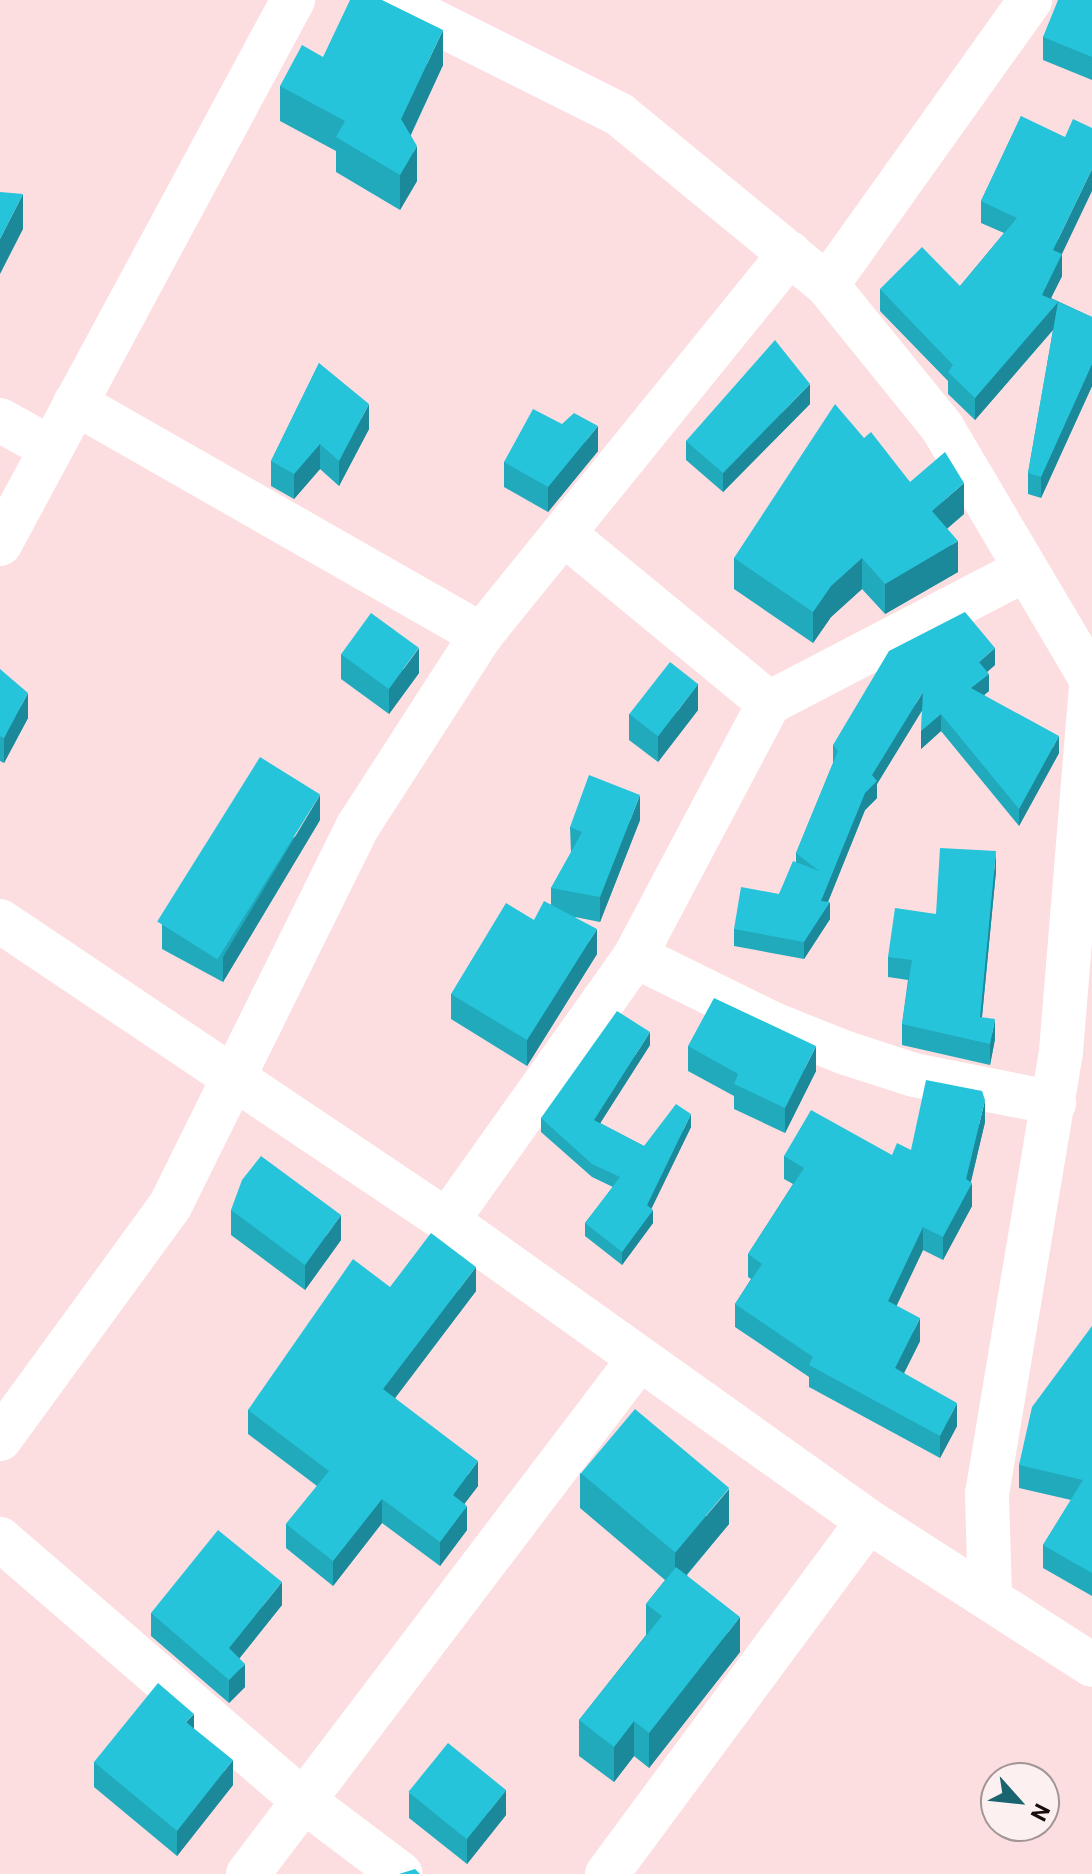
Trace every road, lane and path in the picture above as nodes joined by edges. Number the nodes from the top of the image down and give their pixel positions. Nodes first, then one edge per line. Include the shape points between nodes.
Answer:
1 (293, 0) edge
2 (391, 0) edge
3 (1030, 0) edge
4 (790, 253) junction
5 (827, 285) junction
6 (75, 403) junction
7 (0, 420) edge
8 (50, 448) junction
9 (564, 534) junction
10 (0, 544) edge
11 (1024, 570) junction
12 (481, 635) junction
13 (1091, 676) edge
14 (769, 703) junction
15 (1084, 901) edge
16 (0, 921) edge
17 (635, 956) junction
18 (232, 1077) junction
19 (1054, 1103) junction
20 (447, 1221) junction
21 (639, 1359) junction
22 (0, 1439) edge
23 (868, 1521) junction
24 (0, 1539) edge
25 (990, 1597) junction
26 (1092, 1665) edge
27 (304, 1801) junction
28 (248, 1874) edge
29 (401, 1874) edge
30 (607, 1874) edge

1 - 6 street
2 - 4 street via 619,114
3 - 5 street
4 - 5 street
4 - 9 street
5 - 11 street via 942,427
6 - 8 street
6 - 12 street
7 - 8 street
8 - 10 street
9 - 12 street
9 - 14 street
11 - 13 street
11 - 14 street
12 - 18 street via 364,816
13 - 15 street
14 - 17 street
15 - 19 street
16 - 18 street
17 - 19 street via 773,1024 846,1053 914,1075
17 - 20 street
18 - 20 street
18 - 22 street via 153,1233
19 - 25 street via 991,1454
20 - 21 street
21 - 23 street
21 - 27 street
23 - 25 street
23 - 30 street
24 - 27 street
25 - 26 street
27 - 28 street
27 - 29 street

